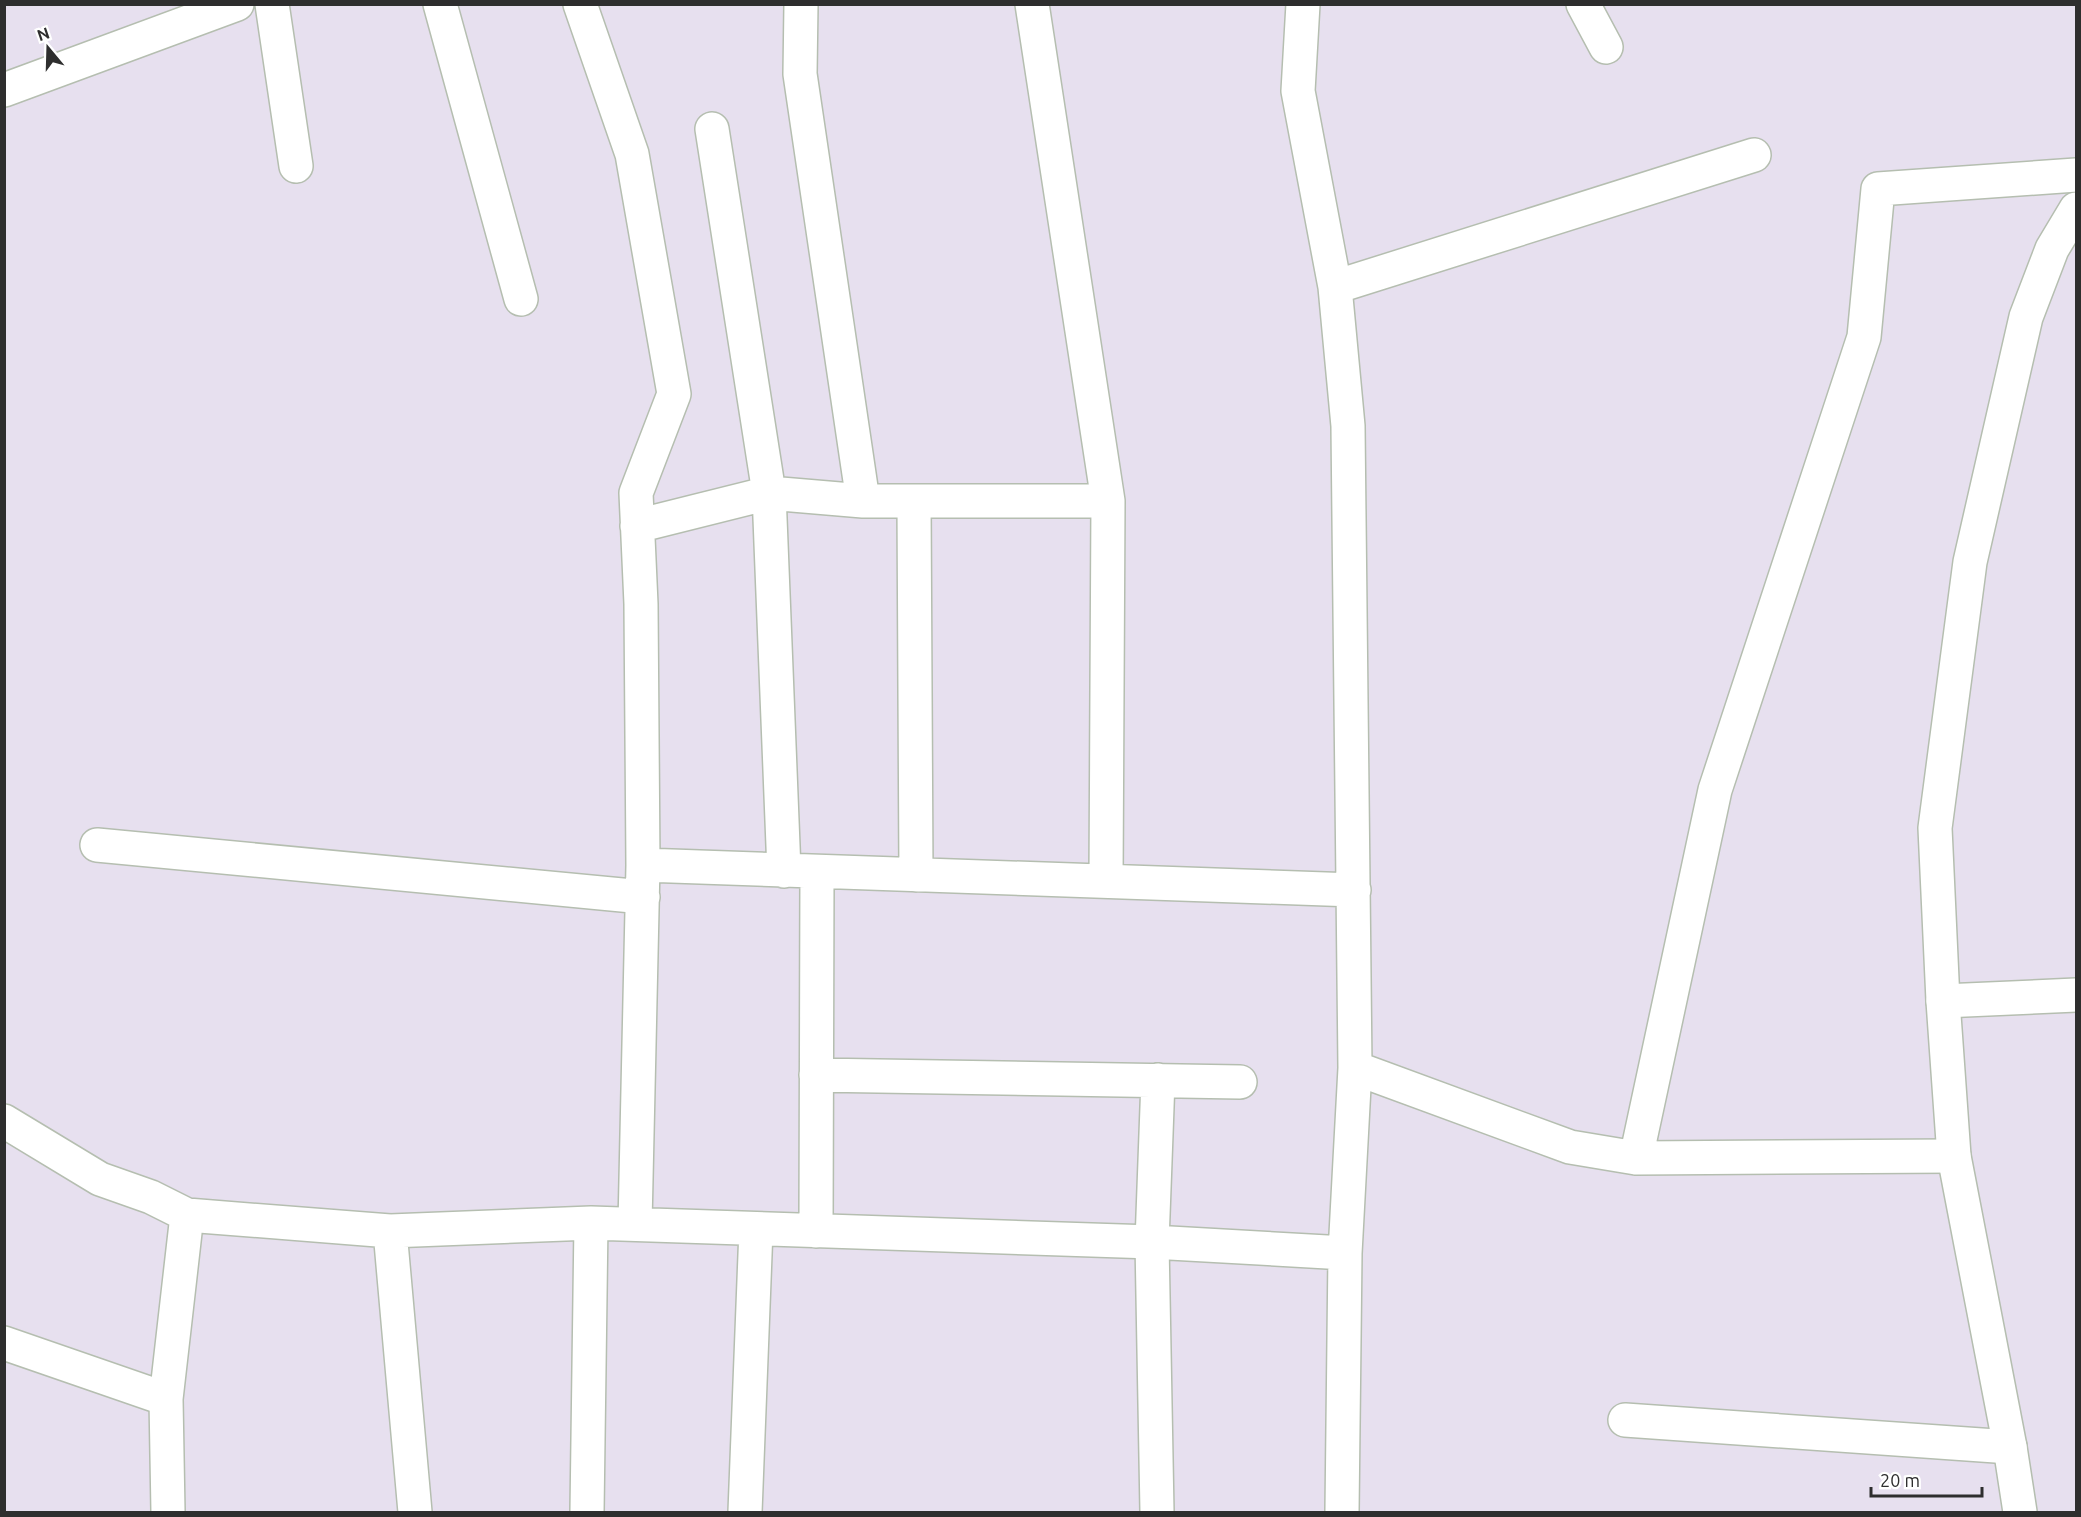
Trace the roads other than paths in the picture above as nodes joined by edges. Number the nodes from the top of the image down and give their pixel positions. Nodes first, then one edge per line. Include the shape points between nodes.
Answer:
1 (237, 4) edge
2 (272, 4) edge
3 (440, 4) edge
4 (579, 4) edge
5 (801, 4) edge
6 (1032, 4) edge
7 (1303, 4) edge
8 (1583, 4) edge
9 (1606, 47) dead end
10 (4, 90) edge
11 (712, 129) dead end
12 (1754, 155) dead end
13 (296, 166) dead end
14 (2076, 175) edge
15 (2076, 209) edge
16 (1335, 287) junction
17 (521, 299) dead end
18 (769, 493) junction
19 (863, 501) junction
20 (1108, 501) junction
21 (914, 502) junction
22 (637, 526) junction
23 (97, 845) dead end
24 (784, 871) junction
25 (817, 872) junction
26 (916, 875) junction
27 (643, 881) junction
28 (1106, 881) junction
29 (1354, 890) junction
30 (2076, 995) edge
31 (1943, 1001) junction
32 (1355, 1068) junction
33 (816, 1075) junction
34 (1158, 1080) junction
35 (1240, 1082) dead end
36 (4, 1121) edge
37 (1954, 1156) junction
38 (1636, 1158) junction
39 (187, 1215) junction
40 (591, 1223) junction
41 (636, 1224) junction
42 (756, 1228) junction
43 (390, 1231) junction
44 (816, 1231) junction
45 (1152, 1242) junction
46 (1345, 1253) junction
47 (4, 1342) edge
48 (166, 1399) junction
49 (1625, 1420) dead end
50 (2010, 1447) junction
51 (168, 1512) edge
52 (415, 1512) edge
53 (587, 1512) edge
54 (744, 1512) edge
55 (1157, 1512) edge
56 (1342, 1512) edge
57 (2020, 1512) edge

1 - 10 street
2 - 13 street
3 - 17 street
4 - 22 street via 632,154 674,394 636,493
5 - 19 street via 800,74
6 - 20 street
7 - 16 street via 1298,91
8 - 9 street
11 - 18 street
12 - 16 street
14 - 38 street via 1878,189 1864,337 1715,790
15 - 31 street via 2052,249 2026,317 1970,562 1935,828
16 - 29 street via 1348,426
18 - 19 street
18 - 22 street
18 - 24 street
19 - 21 street
20 - 21 street
20 - 28 street
21 - 26 street
22 - 27 street
23 - 27 street
24 - 25 street
24 - 27 street
25 - 26 street
25 - 33 street
26 - 28 street
27 - 41 street
28 - 29 street
29 - 32 street
30 - 31 street
31 - 37 street
32 - 38 street via 1570,1147
32 - 46 street
33 - 34 street
33 - 44 street
34 - 35 street
34 - 45 street
36 - 39 street via 100,1179
37 - 38 street
37 - 50 street
39 - 43 street
39 - 48 street
40 - 41 street
40 - 43 street
40 - 53 street
41 - 42 street
42 - 44 street
42 - 54 street
43 - 52 street
44 - 45 street
45 - 46 street
45 - 55 street
46 - 56 street
47 - 48 street
48 - 51 street
49 - 50 street
50 - 57 street

